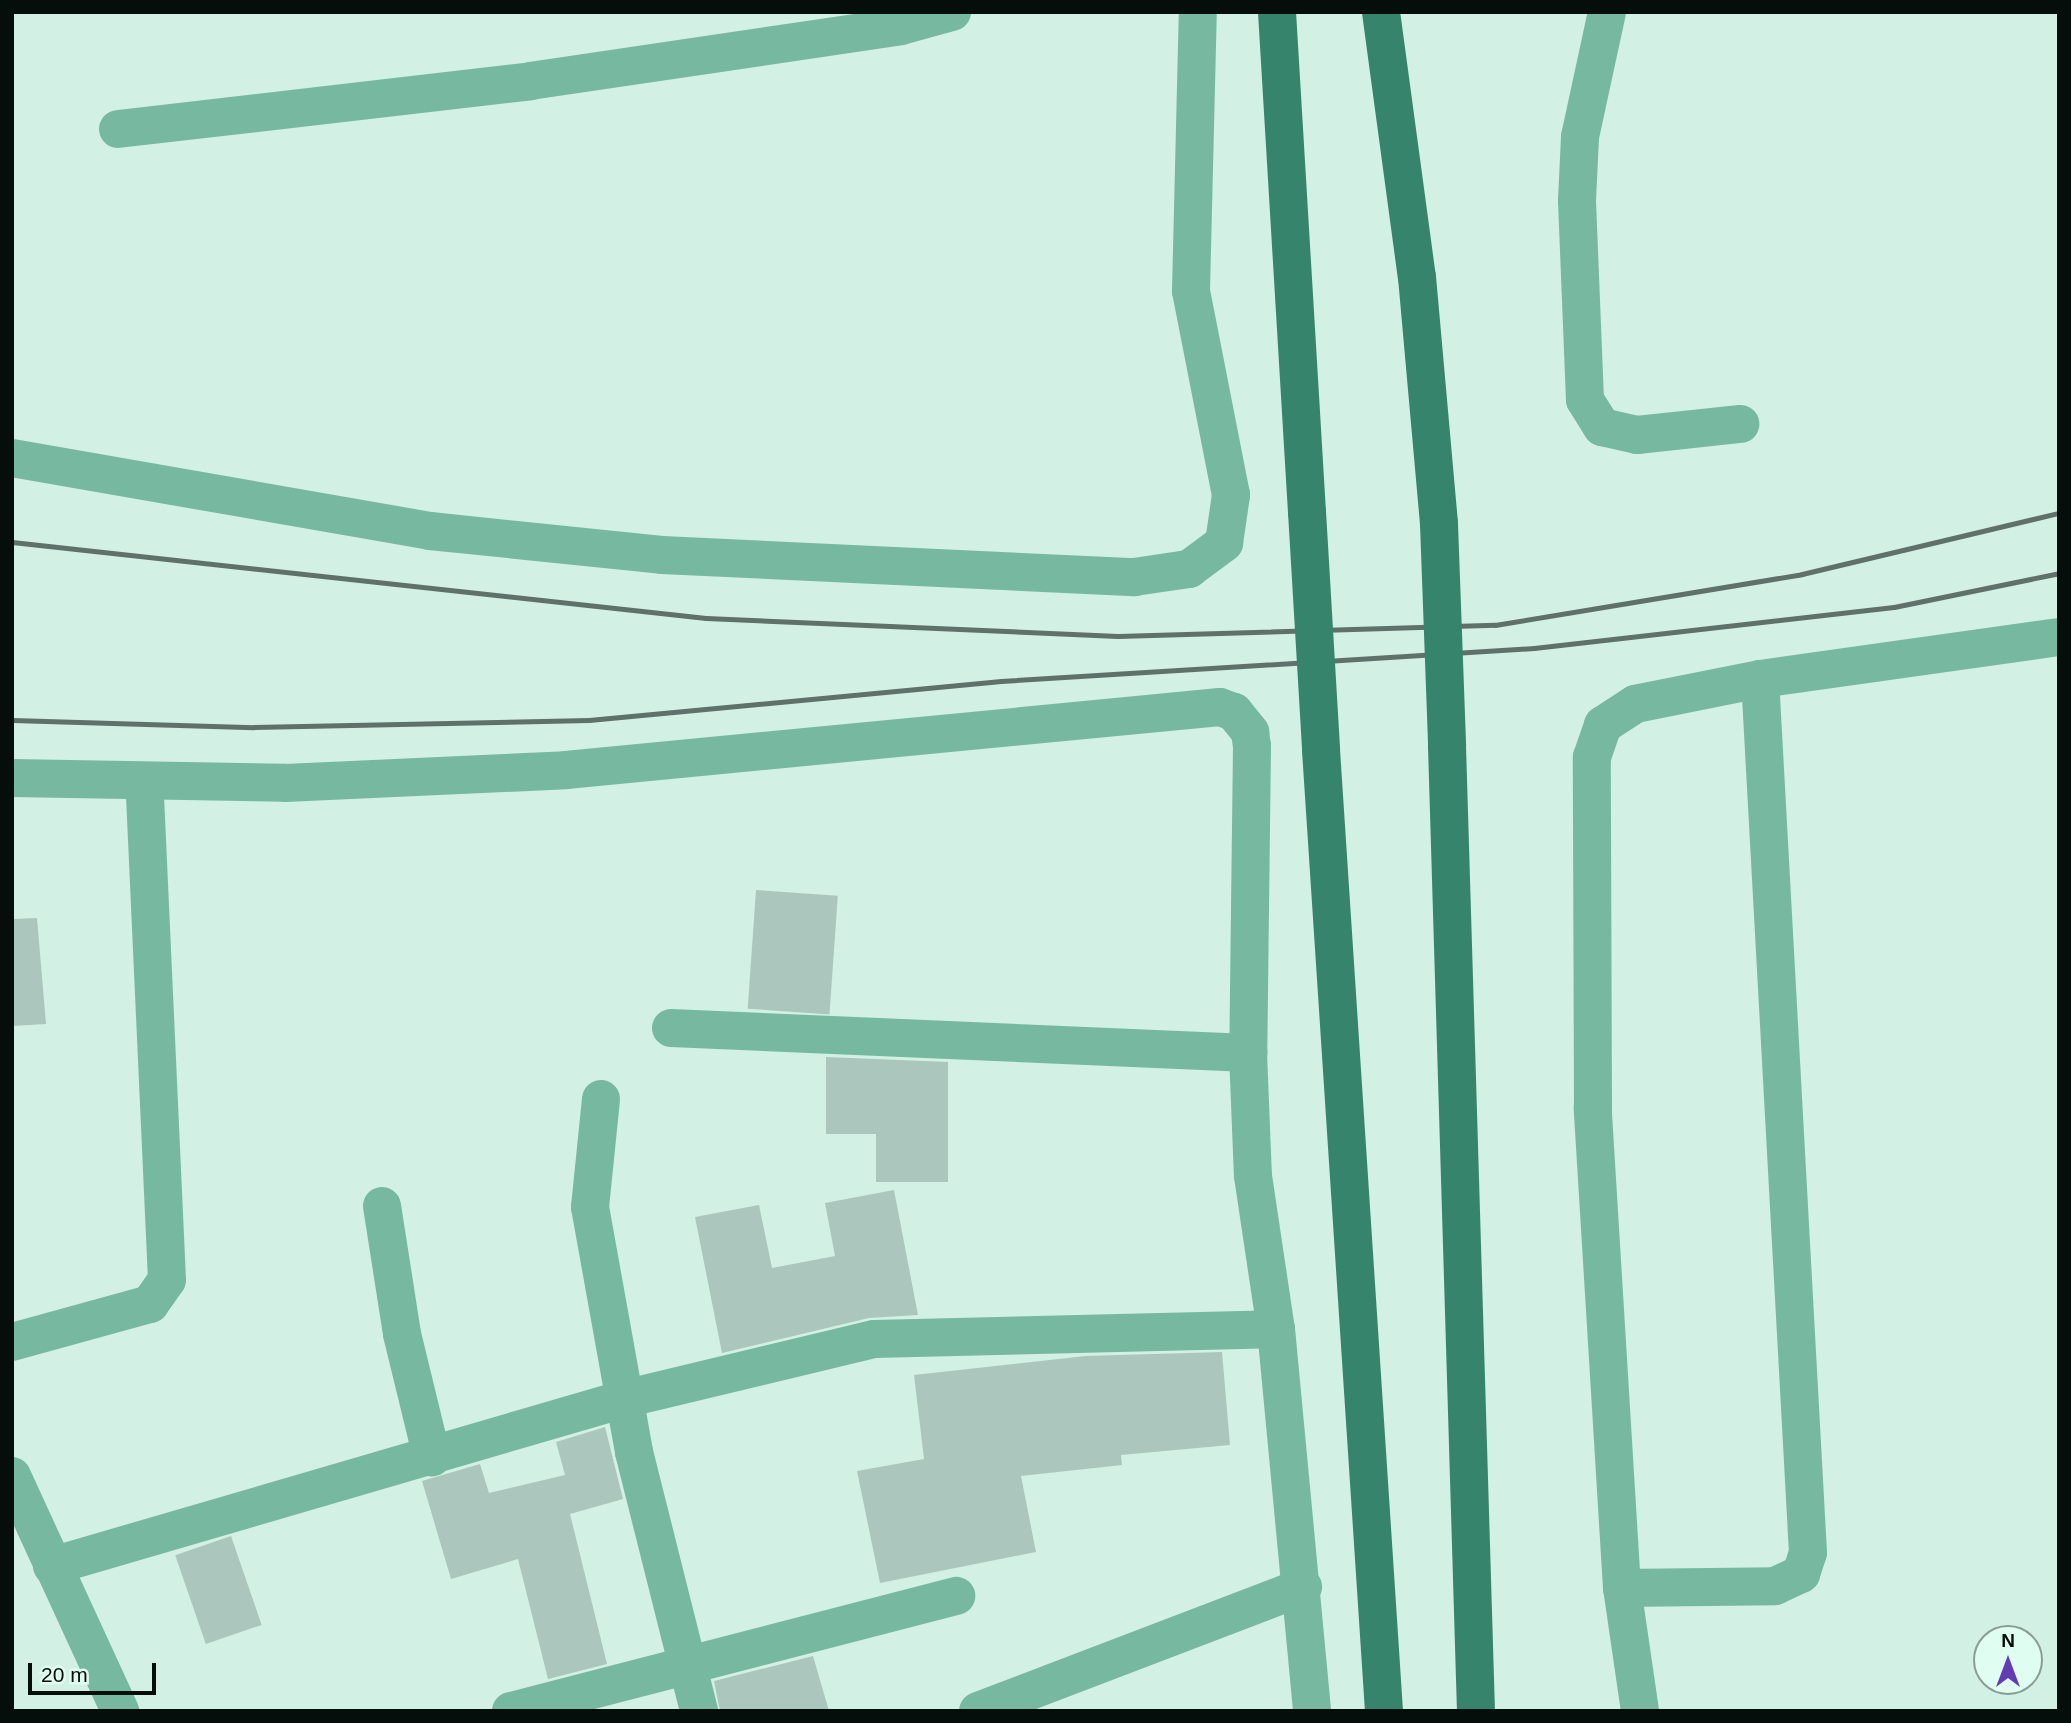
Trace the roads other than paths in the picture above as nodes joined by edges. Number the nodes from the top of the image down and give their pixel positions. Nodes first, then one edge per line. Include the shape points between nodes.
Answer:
1 (952, 12) edge
2 (1198, 12) edge
3 (1277, 12) edge
4 (1381, 12) edge
5 (1607, 12) edge
6 (118, 129) dead end
7 (1740, 424) dead end
8 (12, 458) edge
9 (2059, 637) edge
10 (1760, 679) junction
11 (12, 778) edge
12 (144, 782) junction
13 (671, 1028) dead end
14 (1248, 1053) junction
15 (601, 1099) dead end
16 (382, 1206) dead end
17 (1276, 1329) junction
18 (12, 1342) edge
19 (624, 1399) junction
20 (432, 1457) junction
21 (13, 1478) edge
22 (51, 1566) junction
23 (1303, 1587) junction
24 (1622, 1588) junction
25 (956, 1596) dead end
26 (688, 1668) junction
27 (120, 1711) edge
28 (512, 1711) edge
29 (699, 1711) edge
30 (978, 1711) edge
31 (1312, 1711) edge
32 (1384, 1711) edge
33 (1476, 1711) edge
34 (1640, 1711) edge

1 - 6 street via 901,26 530,81
2 - 8 street via 1191,292 1231,495 1224,542 1189,569 1134,577 662,555 430,531
3 - 32 main road, bridge
4 - 33 main road, bridge via 1418,291 1439,524
5 - 7 street via 1580,137 1585,400 1602,427 1637,435
9 - 10 street
10 - 24 street via 1635,704 1603,725 1592,757 1593,1108
10 - 24 street via 1808,1553 1801,1574 1776,1586
11 - 12 street
12 - 14 street via 285,783 566,770 1220,707 1243,721 1252,746
12 - 18 street via 167,1280 150,1304
13 - 14 street
14 - 17 street via 1253,1176
15 - 19 street via 590,1207
16 - 20 street via 402,1334
17 - 19 street via 874,1339
17 - 23 street
19 - 20 street
19 - 26 street
20 - 22 street
21 - 22 street
22 - 27 street
23 - 30 street
23 - 31 street
24 - 34 street
25 - 26 street
26 - 28 street
26 - 29 street

